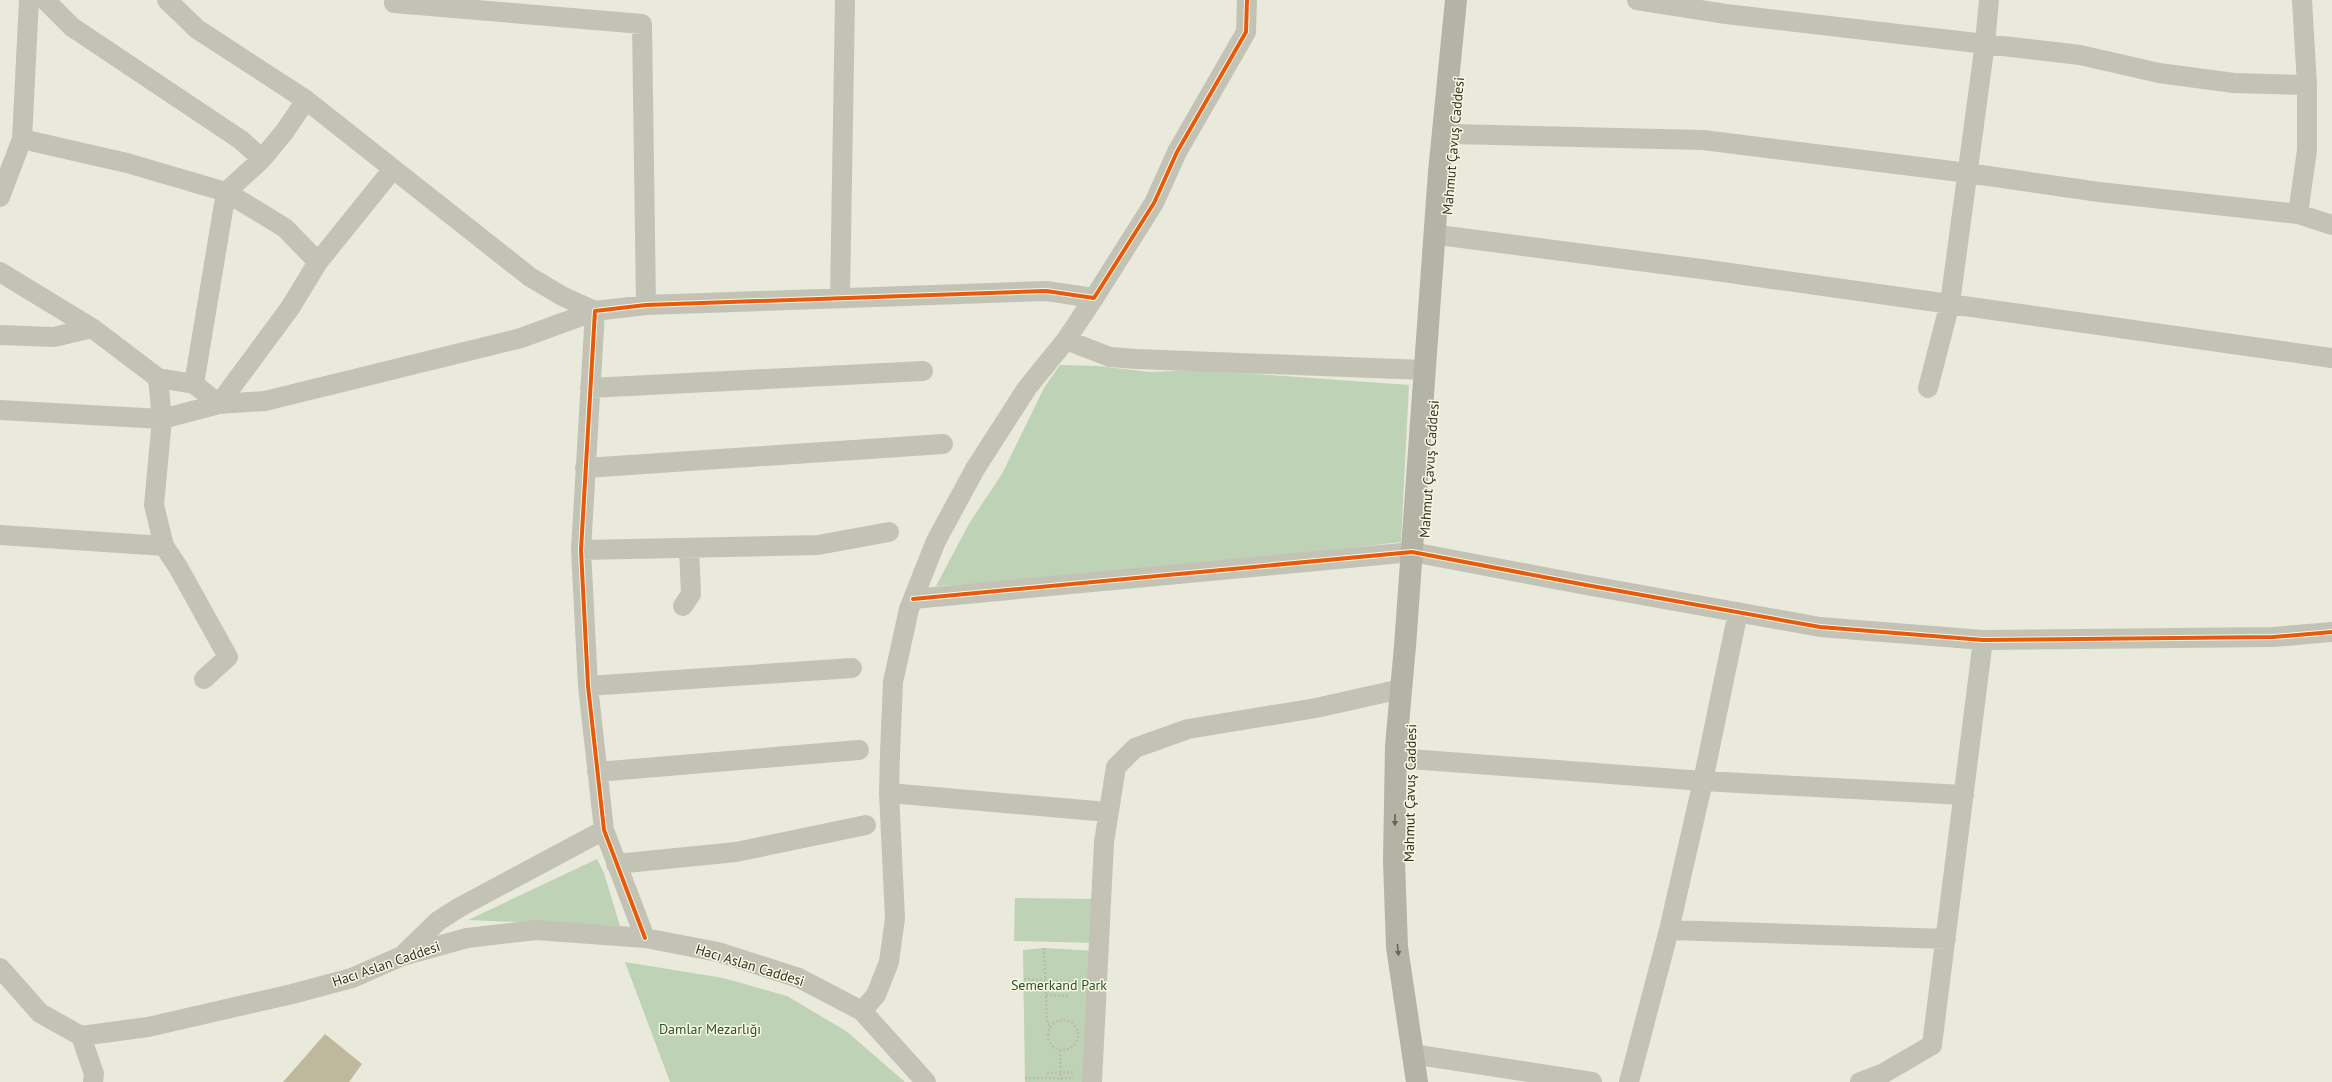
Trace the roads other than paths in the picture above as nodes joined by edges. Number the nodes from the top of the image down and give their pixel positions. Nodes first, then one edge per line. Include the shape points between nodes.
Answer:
1 (29, 0) edge
2 (45, 0) edge
3 (167, 0) edge
4 (395, 0) edge
5 (845, 0) edge
6 (1247, 0) edge
7 (1456, 0) edge
8 (1467, 0) edge
9 (1637, 0) edge
10 (1989, 0) edge
11 (2302, 0) edge
12 (1985, 43) junction
13 (2307, 85) junction
14 (306, 100) junction
15 (1453, 134) junction
16 (22, 139) junction
17 (262, 159) junction
18 (393, 169) junction
19 (1968, 173) junction
20 (226, 192) junction
21 (0, 197) edge
22 (2298, 214) junction
23 (2332, 225) edge
24 (1446, 236) junction
25 (318, 262) junction
26 (0, 272) edge
27 (840, 298) junction
28 (1094, 298) junction
29 (1950, 303) junction
30 (646, 305) junction
31 (595, 311) junction
32 (92, 328) junction
33 (0, 335) edge
34 (1066, 340) junction
35 (2332, 358) edge
36 (1424, 370) junction
37 (923, 371) dead end
38 (158, 378) junction
39 (194, 384) junction
40 (590, 388) junction
41 (1928, 388) dead end
42 (219, 404) junction
43 (0, 410) edge
44 (162, 419) junction
45 (943, 444) dead end
46 (585, 468) junction
47 (889, 532) dead end
48 (0, 534) edge
49 (164, 546) junction
50 (689, 548) junction
51 (581, 550) junction
52 (1418, 553) junction
53 (913, 599) junction
54 (683, 606) dead end
55 (1738, 612) junction
56 (2332, 632) edge
57 (1983, 640) junction
58 (852, 668) dead end
59 (204, 679) dead end
60 (588, 686) junction
61 (1401, 689) junction
62 (859, 750) dead end
63 (1410, 758) junction
64 (597, 772) junction
65 (1703, 781) junction
66 (889, 793) junction
67 (1964, 795) junction
68 (1108, 812) junction
69 (866, 825) dead end
70 (604, 830) junction
71 (616, 864) junction
72 (1669, 930) junction
73 (645, 938) junction
74 (1946, 939) junction
75 (402, 956) junction
76 (0, 968) edge
77 (862, 1011) junction
78 (82, 1036) junction
79 (1419, 1055) junction
80 (1087, 1077) edge
81 (98, 1079) edge
82 (926, 1082) edge
83 (1417, 1082) edge
84 (1430, 1082) edge
85 (1592, 1082) edge
86 (1629, 1082) edge
87 (1860, 1082) edge

1 - 16 street
2 - 17 street via 72,27 241,140
3 - 14 street via 197,30
4 - 30 street via 394,4 642,24
5 - 27 street
6 - 28 street via 1246,32 1177,152 1154,203
7 - 36 main road via 1447,78
8 - 15 main road, Mahmut Çavuş Caddesi
9 - 12 street via 1726,14
10 - 12 street
11 - 13 street
12 - 13 street via 2080,55 2159,73 2234,83
12 - 19 street
13 - 22 street via 2307,150
14 - 17 street
14 - 18 street
15 - 19 street via 1703,140
15 - 24 main road, Mahmut Çavuş Caddesi
16 - 20 street via 127,163
16 - 21 street
17 - 20 street
18 - 25 street
18 - 31 street via 530,277 562,296
19 - 22 street via 2099,192
19 - 29 street
20 - 25 street via 284,228
20 - 39 street
22 - 23 street
24 - 29 street
24 - 52 main road, Mahmut Çavuş Caddesi
25 - 42 street via 290,308
26 - 32 street
27 - 28 street via 1046,291
27 - 30 street
28 - 34 street
29 - 35 street
29 - 41 street
30 - 31 street
31 - 40 street
31 - 42 street via 521,338 265,401
32 - 33 street via 54,336
32 - 38 street
34 - 36 street via 1110,357
34 - 53 street via 1027,388 975,469 936,541
36 - 52 main road
37 - 40 street
38 - 39 street
38 - 44 street
39 - 42 street
40 - 46 street
42 - 44 street
43 - 44 street
44 - 49 street via 154,505
45 - 46 street
46 - 51 street
47 - 50 street via 818,545
48 - 49 street
49 - 59 street via 228,657
50 - 51 street
50 - 54 street via 691,594
51 - 60 street
52 - 53 street
52 - 55 street
52 - 61 main road
52 - 63 main road, Mahmut Çavuş Caddesi
53 - 66 street via 893,682
55 - 57 street via 1820,626
55 - 65 street
56 - 57 street via 2273,637
57 - 67 street
58 - 60 street
60 - 64 street
61 - 68 street via 1316,708 1188,729 1135,748 1116,768
61 -> 79 main road via 1396,746 1397,947
62 - 64 street
63 - 65 street
63 - 79 main road, Mahmut Çavuş Caddesi via 1410,928
64 - 70 street
65 - 67 street
65 - 72 street
66 - 68 street
66 - 77 street via 895,918 889,962 876,995
67 - 74 street
68 - 80 street
69 - 71 street via 736,852
70 - 71 street
70 - 75 street via 460,907 438,922
71 - 73 street
72 - 74 street
72 - 86 street
73 - 75 street, Hacı Aslan Caddesi via 536,930 467,938
73 - 77 street, Hacı Aslan Caddesi via 718,952 799,978
74 - 87 street via 1932,1045 1884,1073
75 - 78 street, Hacı Aslan Caddesi via 352,978 292,994 148,1027
76 - 78 street via 40,1013
77 - 82 street, Hacı Aslan Caddesi
78 - 81 street
79 - 83 main road
79 - 84 main road, Mahmut Çavuş Caddesi
79 - 85 street

